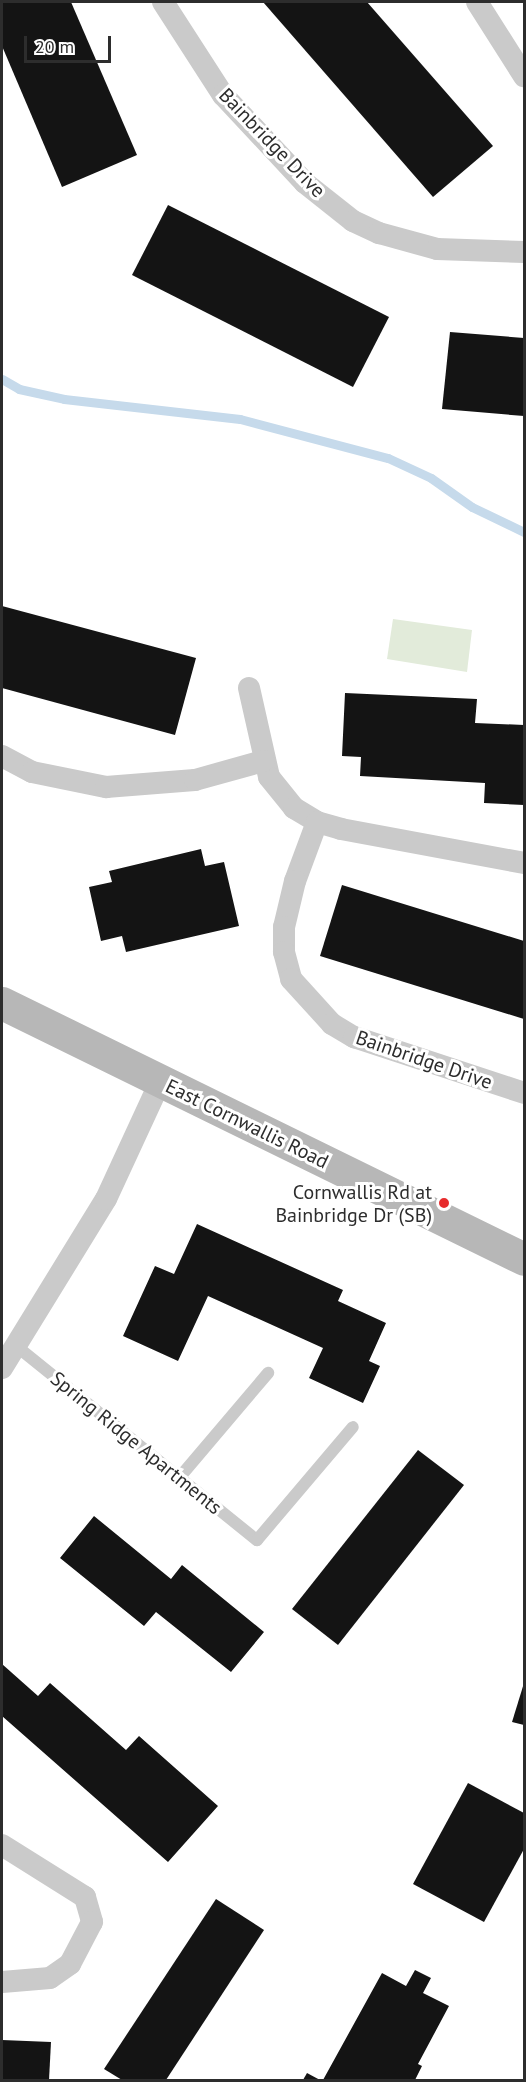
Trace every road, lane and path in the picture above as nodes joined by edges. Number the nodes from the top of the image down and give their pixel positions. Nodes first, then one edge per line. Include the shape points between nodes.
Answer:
1 (163, 2) edge
2 (477, 2) edge
3 (525, 76) edge
4 (525, 252) edge
5 (249, 687) dead end
6 (2, 756) edge
7 (263, 761) junction
8 (317, 822) junction
9 (525, 863) edge
10 (2, 1003) edge
11 (160, 1082) junction
12 (525, 1093) edge
13 (525, 1259) edge
14 (15, 1345) junction
15 (2, 1368) edge
16 (268, 1373) dead end
17 (353, 1427) dead end
18 (179, 1478) junction
19 (2, 1845) edge
20 (2, 1982) edge

1 - 4 street, Bainbridge Drive via 223,95 305,183 353,221 379,233 438,249
2 - 3 street
5 - 7 street
6 - 7 street via 32,772 106,787 195,780
7 - 8 street via 269,777 294,808
8 - 9 street
8 - 12 street, Bainbridge Drive via 295,881 284,927 284,952 291,979 332,1024 354,1038
10 - 11 street, East Cornwallis Road
11 - 13 street, East Cornwallis Road
11 - 14 street via 106,1199
14 - 15 street
14 - 18 lane, Spring Ridge Apartments
16 - 18 lane
17 - 18 lane, Spring Ridge Apartments via 257,1540
19 - 20 street via 85,1896 92,1922 70,1964 50,1978

